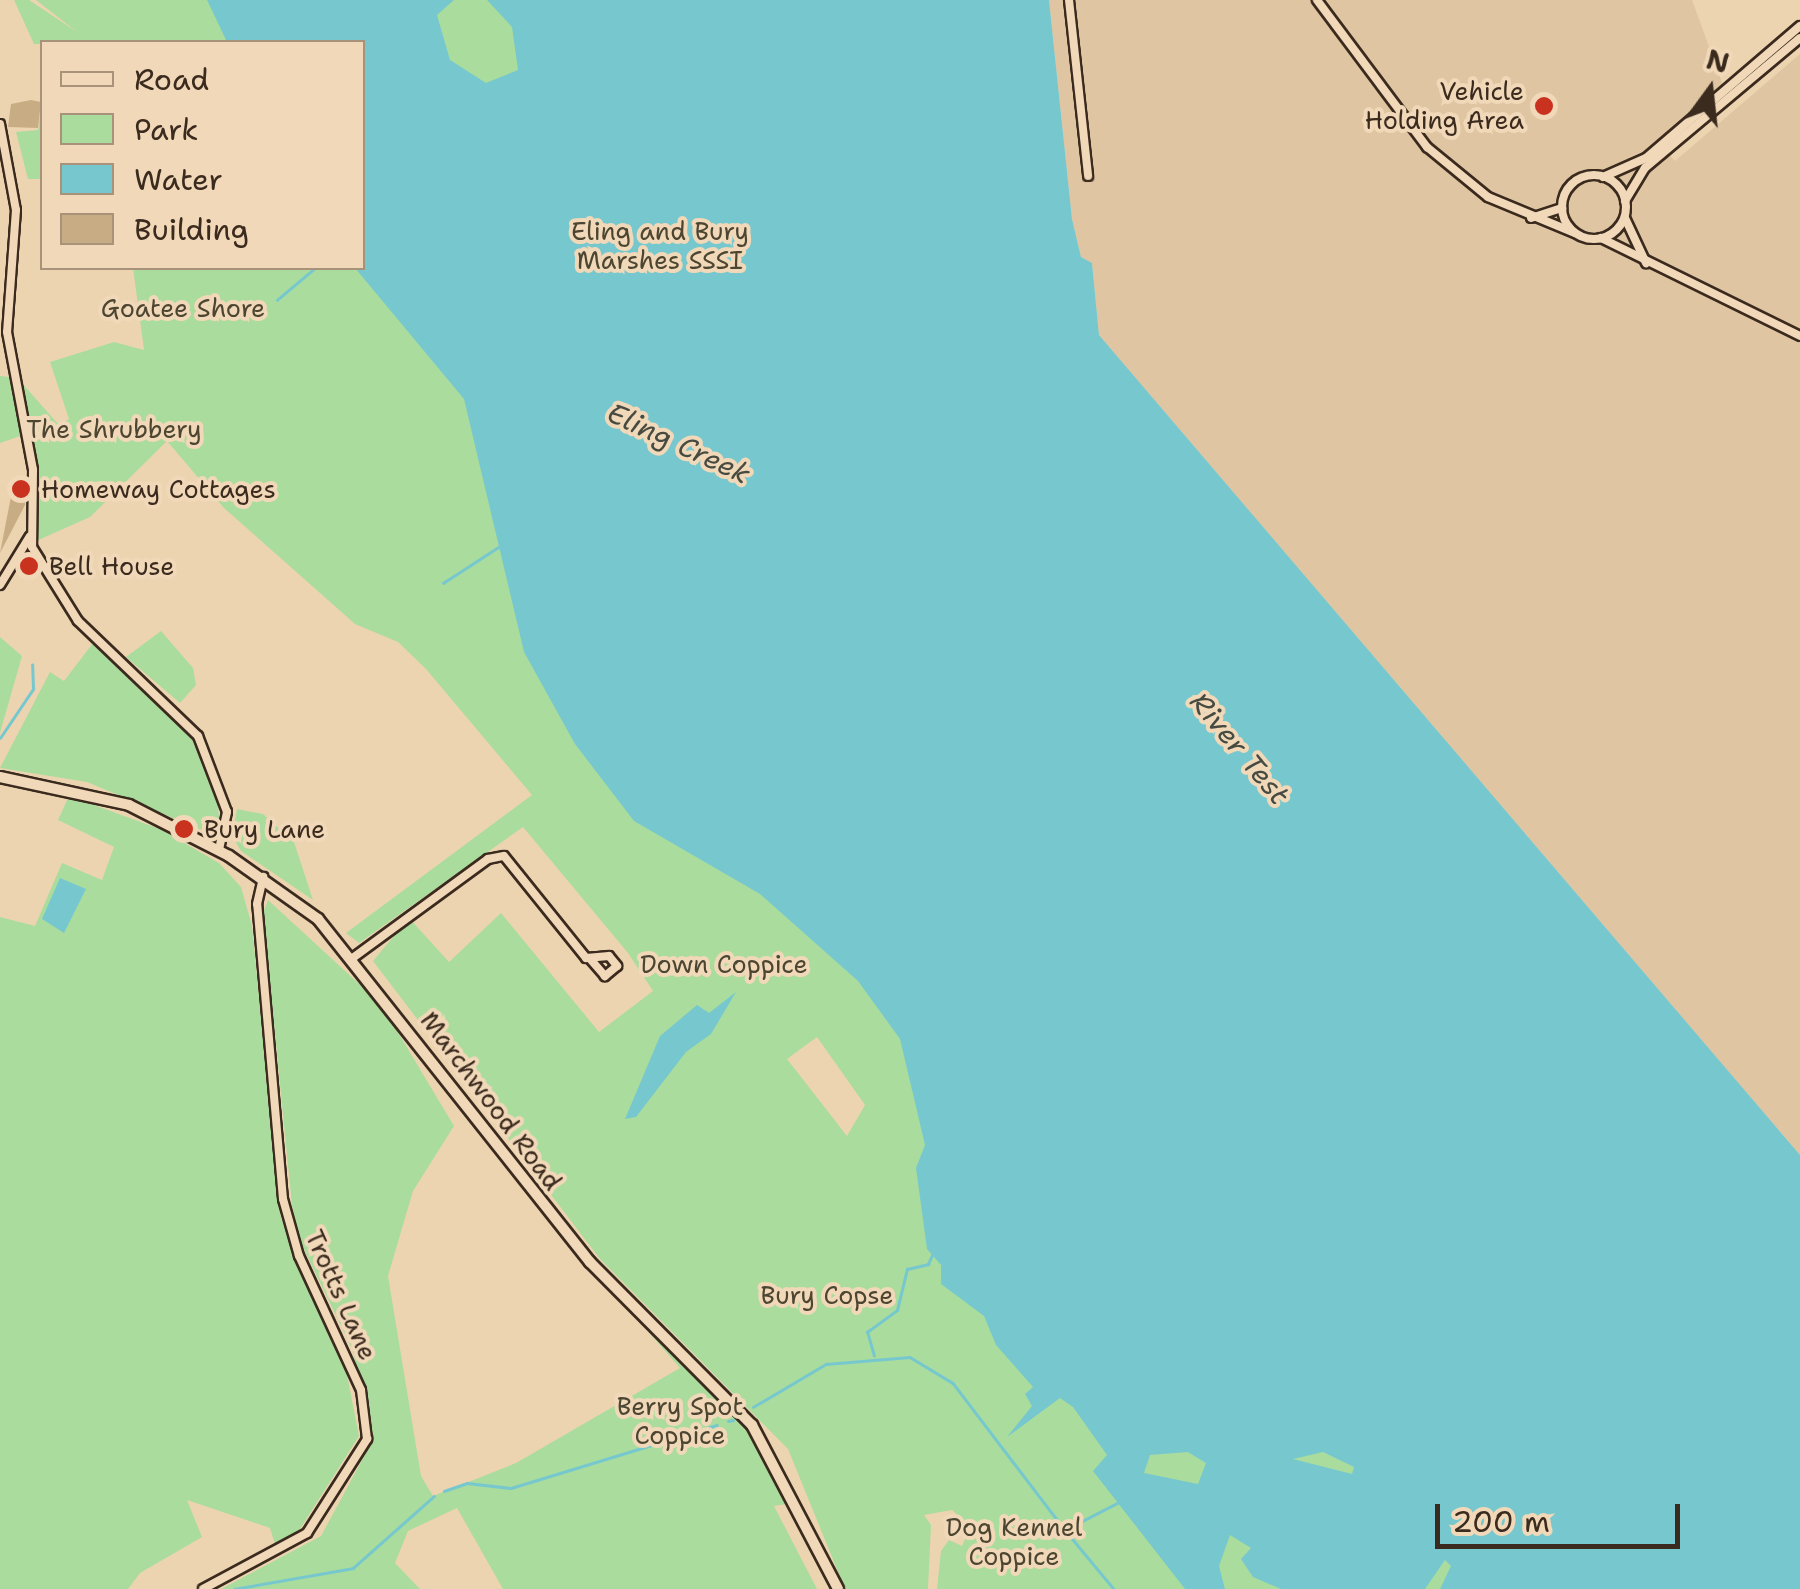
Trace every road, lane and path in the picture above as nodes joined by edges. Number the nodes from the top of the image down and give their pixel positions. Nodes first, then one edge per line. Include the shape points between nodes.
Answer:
1 (1068, 0) edge
2 (1317, 0) edge
3 (1800, 26) edge
4 (1800, 38) edge
5 (1716, 104) junction
6 (0, 124) edge
7 (1088, 176) dead end
8 (1603, 177) junction
9 (1625, 201) junction
10 (1562, 208) junction
11 (1625, 216) junction
12 (1531, 218) junction
13 (1575, 233) junction
14 (1601, 238) junction
15 (1646, 264) junction
16 (1800, 336) edge
17 (30, 536) junction
18 (0, 586) edge
19 (0, 777) edge
20 (218, 850) junction
21 (263, 877) junction
22 (354, 957) junction
23 (591, 960) dead end
24 (203, 1589) edge
25 (838, 1589) edge

1 - 7 street
2 - 12 street via 1427,148 1488,197
3 - 5 street
4 - 5 street
5 - 8 street via 1635,166
5 - 9 street via 1645,168
6 - 17 street via 16,210 8,332 33,470
8 - 9 street
8 - 10 street via 1571,185
9 - 11 street
10 - 12 street
10 - 13 street
11 - 14 street
11 - 15 street
12 - 13 street
13 - 14 street
14 - 15 street
15 - 16 street
17 - 18 street
17 - 20 street via 57,597 198,736 227,812
19 - 20 street, Marchwood Road via 129,805
20 - 21 street, Marchwood Road
21 - 22 street, Marchwood Road
21 - 24 street, Trotts Lane via 257,904 283,1200 298,1256 361,1390 366,1439 307,1533
22 - 23 street via 488,858 504,856
22 - 25 street, Marchwood Road via 590,1262 752,1424

